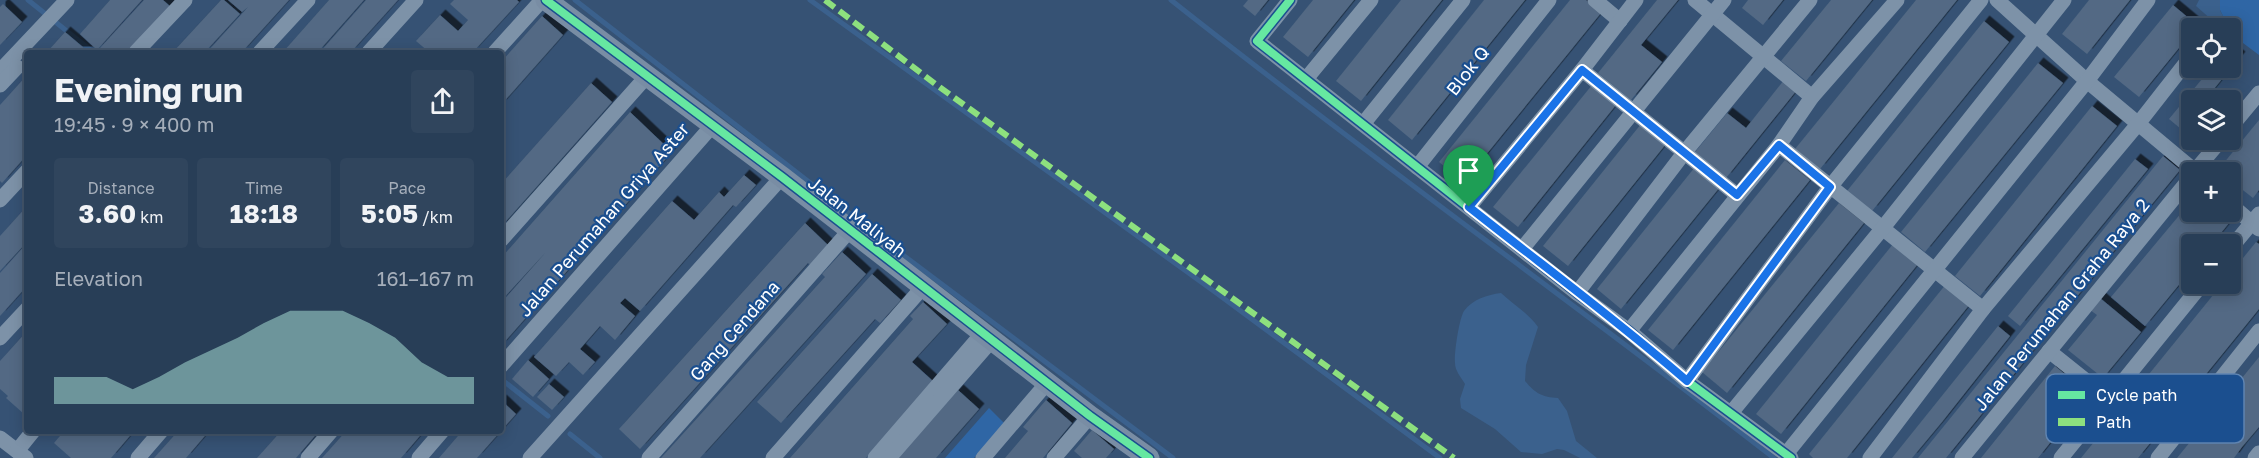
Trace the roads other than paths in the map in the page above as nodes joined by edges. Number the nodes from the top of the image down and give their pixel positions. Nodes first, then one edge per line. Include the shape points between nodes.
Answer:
1 (80, 0) edge
2 (185, 0) edge
3 (196, 0) edge
4 (308, 0) edge
5 (416, 0) edge
6 (429, 0) edge
7 (1290, 0) edge
8 (1371, 0) edge
9 (1463, 0) edge
10 (1549, 0) edge
11 (1595, 0) edge
12 (1636, 0) edge
13 (1695, 0) edge
14 (1724, 0) edge
15 (1810, 0) edge
16 (1897, 0) edge
17 (1981, 0) edge
18 (1997, 0) edge
19 (2064, 0) edge
20 (2148, 0) edge
21 (541, 3) edge
22 (63, 9) edge
23 (1713, 14) junction
24 (1620, 21) junction
25 (49, 26) junction
26 (2036, 36) junction
27 (31, 50) edge
28 (138, 50) edge
29 (149, 50) edge
30 (262, 50) edge
31 (371, 50) edge
32 (384, 50) edge
33 (497, 50) edge
34 (1763, 56) junction
35 (24, 59) edge
36 (1582, 70) junction
37 (2181, 70) edge
38 (0, 71) edge
39 (1306, 79) junction
40 (642, 81) junction
41 (2087, 81) junction
42 (0, 85) edge
43 (2259, 93) edge
44 (1812, 97) junction
45 (1633, 110) junction
46 (2241, 115) edge
47 (1363, 124) junction
48 (2138, 124) junction
49 (708, 132) junction
50 (1779, 145) junction
51 (2213, 150) edge
52 (1684, 153) junction
53 (2182, 162) edge
54 (2203, 162) edge
55 (1417, 167) junction
56 (24, 174) edge
57 (782, 177) junction
58 (24, 185) edge
59 (1830, 187) junction
60 (2181, 189) edge
61 (1737, 195) junction
62 (0, 200) edge
63 (1469, 207) junction
64 (2241, 211) edge
65 (0, 212) edge
66 (2257, 222) edge
67 (1882, 229) junction
68 (846, 235) junction
69 (504, 237) edge
70 (2241, 238) edge
71 (1522, 249) junction
72 (1934, 269) junction
73 (918, 292) junction
74 (1577, 293) junction
75 (2194, 294) edge
76 (1983, 309) junction
77 (24, 312) edge
78 (1629, 331) junction
79 (2259, 331) edge
80 (0, 338) edge
81 (982, 343) junction
82 (2049, 351) junction
83 (504, 363) edge
84 (2078, 374) edge
85 (2129, 374) edge
86 (2225, 374) edge
87 (1687, 381) junction
88 (1043, 389) junction
89 (1731, 413) junction
90 (1086, 421) junction
91 (32, 434) edge
92 (159, 434) edge
93 (329, 434) edge
94 (440, 434) edge
95 (0, 438) edge
96 (2073, 443) edge
97 (2170, 443) edge
98 (2259, 453) edge
99 (21, 454) edge
100 (1789, 456) edge
101 (138, 458) edge
102 (308, 458) edge
103 (419, 458) edge
104 (530, 458) edge
105 (649, 458) edge
106 (773, 458) edge
107 (875, 458) edge
108 (889, 458) edge
109 (983, 458) edge
110 (1054, 458) edge
111 (1149, 458) edge
112 (1870, 458) edge
113 (1962, 458) edge
114 (2061, 458) edge
115 (2158, 458) edge
116 (2255, 458) edge

1 - 22 street
2 - 28 street
3 - 29 street
4 - 30 street
5 - 31 street
6 - 32 street
7 - 39 street via 1257,41
8 - 39 street
9 - 47 street
10 - 55 street, Blok Q
11 - 24 street
12 - 24 street
13 - 23 street
14 - 23 street
15 - 34 street
16 - 44 street
17 - 59 street
18 - 26 street
19 - 26 street
20 - 41 street
21 - 33 street
21 - 40 street, Jalan Maliyah
22 - 25 street
23 - 34 street
23 - 45 street
24 - 36 street
25 - 27 street
25 - 38 street
26 - 41 street
26 - 67 street
34 - 44 street
34 - 52 street
35 - 42 street
36 - 45 street
36 - 63 street
37 - 48 street
39 - 47 street
40 - 49 street, Jalan Maliyah
40 - 69 street
41 - 48 street
41 - 72 street
43 - 46 street
44 - 50 street
45 - 52 street
45 - 71 street
47 - 55 street
48 - 53 street
48 - 76 street
49 - 57 street, Jalan Maliyah
49 - 83 street, Jalan Perumahan Griya Aster
50 - 59 street
50 - 61 street
51 - 54 street, Jalan Perumahan Graha Raya 2
52 - 61 street
52 - 74 street
55 - 63 street
56 - 62 street
57 - 68 street, Jalan Maliyah
57 - 104 street
58 - 65 street
59 - 67 street
59 - 87 street
60 - 82 street, Jalan Perumahan Graha Raya 2
61 - 78 street
63 - 71 street
64 - 66 street
66 - 70 street
67 - 72 street
67 - 89 street
68 - 73 street, Jalan Maliyah
68 - 105 street, Gang Cendana
71 - 74 street
72 - 76 street
72 - 100 street
73 - 81 street, Jalan Maliyah
73 - 106 street
74 - 78 street
75 - 85 street
76 - 112 street
77 - 80 street
78 - 87 street
79 - 86 street
81 - 88 street, Jalan Maliyah
81 - 107 street
81 - 108 street
82 - 84 street
82 - 113 street, Jalan Perumahan Graha Raya 2
87 - 89 street
88 - 90 street, Jalan Maliyah
88 - 109 street
89 - 100 street
90 - 110 street
90 - 111 street, Jalan Maliyah
91 - 99 street
92 - 101 street
93 - 102 street
94 - 103 street
95 - 99 street
96 - 114 street
97 - 115 street
98 - 116 street

